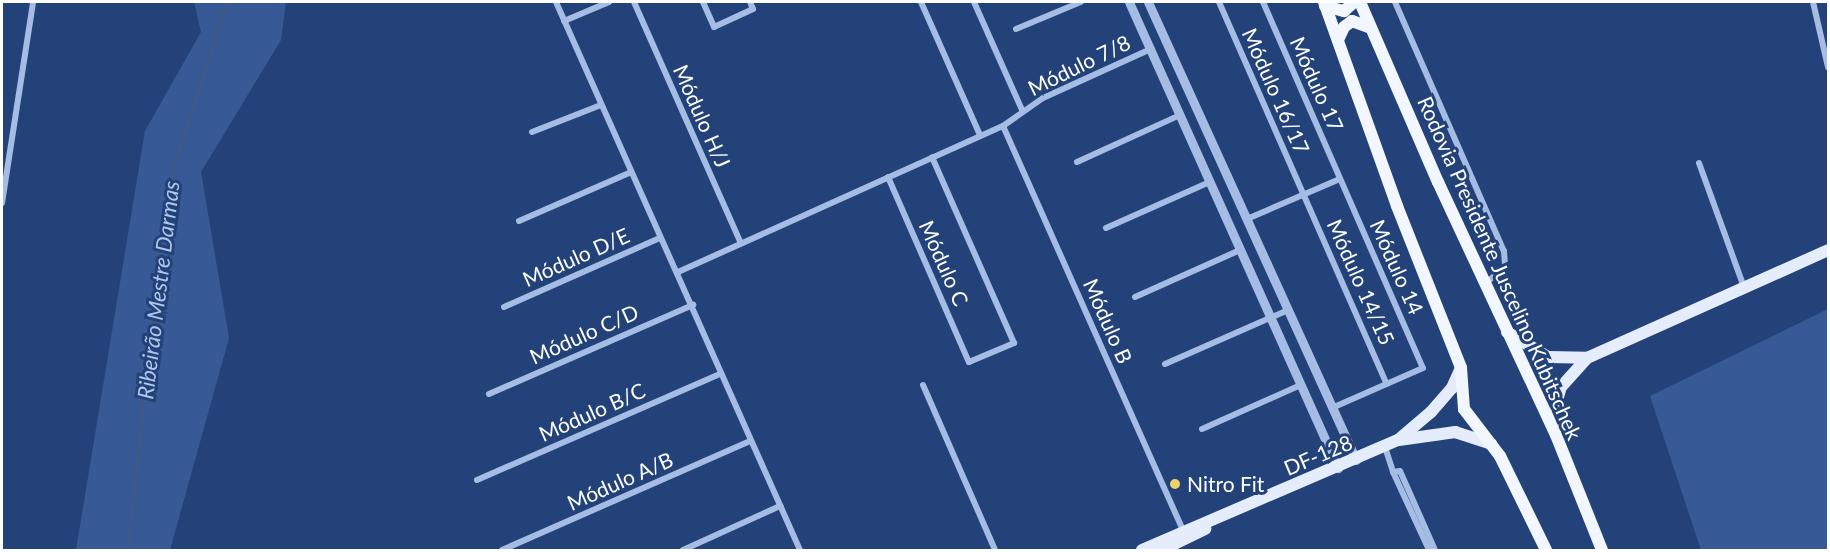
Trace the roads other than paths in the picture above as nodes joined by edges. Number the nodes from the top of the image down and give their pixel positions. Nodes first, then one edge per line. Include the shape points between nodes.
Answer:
1 (33, 2) edge
2 (556, 2) edge
3 (609, 2) edge
4 (634, 2) edge
5 (703, 2) edge
6 (750, 2) edge
7 (921, 2) edge
8 (974, 2) edge
9 (1082, 2) edge
10 (1129, 2) edge
11 (1148, 2) edge
12 (1219, 2) edge
13 (1263, 2) edge
14 (1354, 2) edge
15 (1360, 2) edge
16 (1395, 2) edge
17 (1813, 2) edge
18 (1325, 4) edge
19 (564, 21) junction
20 (1371, 27) junction
21 (1016, 29) dead end
22 (1338, 40) junction
23 (1151, 49) junction
24 (1828, 67) edge
25 (601, 105) junction
26 (1023, 112) junction
27 (1180, 115) junction
28 (1003, 126) junction
29 (1207, 130) junction
30 (532, 132) dead end
31 (980, 135) junction
32 (1190, 137) junction
33 (932, 157) junction
34 (1077, 162) dead end
35 (1699, 163) dead end
36 (631, 172) junction
37 (888, 177) junction
38 (1340, 179) junction
39 (1210, 182) junction
40 (1304, 194) junction
41 (2, 203) edge
42 (1247, 219) junction
43 (519, 221) dead end
44 (1106, 228) dead end
45 (660, 238) junction
46 (741, 243) junction
47 (1240, 250) junction
48 (1828, 250) edge
49 (1263, 254) junction
50 (1246, 262) junction
51 (678, 272) junction
52 (1486, 283) junction
53 (1744, 287) junction
54 (1135, 297) dead end
55 (693, 305) junction
56 (504, 307) dead end
57 (1288, 310) junction
58 (1270, 318) junction
59 (1507, 332) junction
60 (1299, 335) junction
61 (1282, 344) junction
62 (1587, 357) junction
63 (1165, 364) dead end
64 (1461, 368) junction
65 (720, 374) junction
66 (1388, 384) junction
67 (923, 385) dead end
68 (1300, 385) junction
69 (1325, 393) junction
70 (489, 394) dead end
71 (1307, 400) junction
72 (1332, 408) junction
73 (1202, 429) dead end
74 (1556, 435) junction
75 (1398, 440) junction
76 (750, 441) junction
77 (1491, 444) junction
78 (1385, 447) junction
79 (1356, 460) junction
80 (1338, 468) junction
81 (1393, 472) junction
82 (477, 480) dead end
83 (780, 506) junction
84 (1219, 518) junction
85 (1183, 530) junction
86 (1201, 531) junction
87 (1174, 544) junction
88 (1151, 549) edge
89 (502, 550) edge
90 (682, 550) edge
91 (800, 550) edge
92 (995, 550) edge
93 (1429, 550) edge
94 (1435, 550) edge
95 (1546, 550) edge
96 (1602, 550) edge

1 - 41 street
2 - 19 street
3 - 19 street
4 - 46 street, Módulo H/J
5 - 6 street via 714,27 753,9
7 - 31 street
8 - 26 street
9 - 21 street
10 - 23 street
11 - 29 street
12 - 40 street, Módulo 16/17
13 - 38 street, Módulo 17
14 - 18 highway via 1344,11
15 - 20 highway, Rodovia Presidente Juscelino Kubitschek
16 - 52 street via 1504,251 1505,267
17 - 24 street
18 - 22 highway
19 - 25 street
20 - 22 highway via 1352,21
20 - 52 highway, Rodovia Presidente Juscelino Kubitschek
22 - 64 highway via 1397,206
23 - 26 street, Módulo 7/8 via 1043,98
23 - 27 street
25 - 30 street
25 - 36 street
26 - 28 street, Módulo 7/8
27 - 32 street
27 - 34 street
28 - 31 street, Módulo 7/8
28 - 85 street, Módulo B
29 - 32 street
29 - 42 street
31 - 33 street, Módulo 7/8
32 - 39 street
33 - 37 street, Módulo 7/8
33 - 37 street, Módulo C via 1014,343 969,362
35 - 53 street
36 - 43 street
36 - 45 street
37 - 46 street, Módulo 7/8
38 - 40 street
38 - 66 street, Módulo 14 via 1423,368
39 - 44 street
39 - 47 street
40 - 42 street
40 - 66 street, Módulo 14/15
42 - 49 street
45 - 51 street
45 - 56 street, Módulo D/E
46 - 51 street, Módulo 7/8
47 - 50 street
47 - 54 street
48 - 53 main road
49 - 50 street
49 - 57 street
50 - 58 street
51 - 55 street
52 - 59 highway, Rodovia Presidente Juscelino Kubitschek
53 - 62 main road
55 - 65 street
55 - 70 street, Módulo C/D
57 - 58 street
57 - 60 street
58 - 61 street
58 - 63 street
59 - 62 main road via 1548,357
59 - 74 highway, Rodovia Presidente Juscelino Kubitschek
60 - 61 street
60 - 69 street
61 - 68 street
62 - 74 main road via 1561,387 1556,404
64 - 75 main road, DF-128 / DF-128 via 1452,388
64 - 77 highway via 1464,409
65 - 76 street
65 - 82 street, Módulo B/C
66 - 72 street
67 - 92 street
68 - 71 street
68 - 73 street
69 - 71 street
69 - 72 street
71 - 80 street
72 - 79 street
74 - 96 highway, Rodovia Presidente Juscelino Kubitschek
75 - 77 main road, DF-128 / DF-128 via 1455,432
75 - 78 main road, DF-128 / DF-128
76 - 83 street
76 - 89 street, Módulo A/B
77 - 95 highway
78 - 79 main road, DF-128 / DF-128
78 - 81 street
79 - 80 main road, DF-128 / DF-128
80 - 84 main road, DF-128 / DF-128
81 - 93 street
81 - 94 street via 1400,471
83 - 90 street
83 - 91 street
84 - 85 main road, DF-128 / DF-128
84 - 86 main road, DF-128 / DF-128
85 - 86 main road
85 - 87 main road
85 - 88 main road, DF-128 / DF-128
86 - 87 main road, DF-128 / DF-128
87 - 88 main road, DF-128 / DF-128

